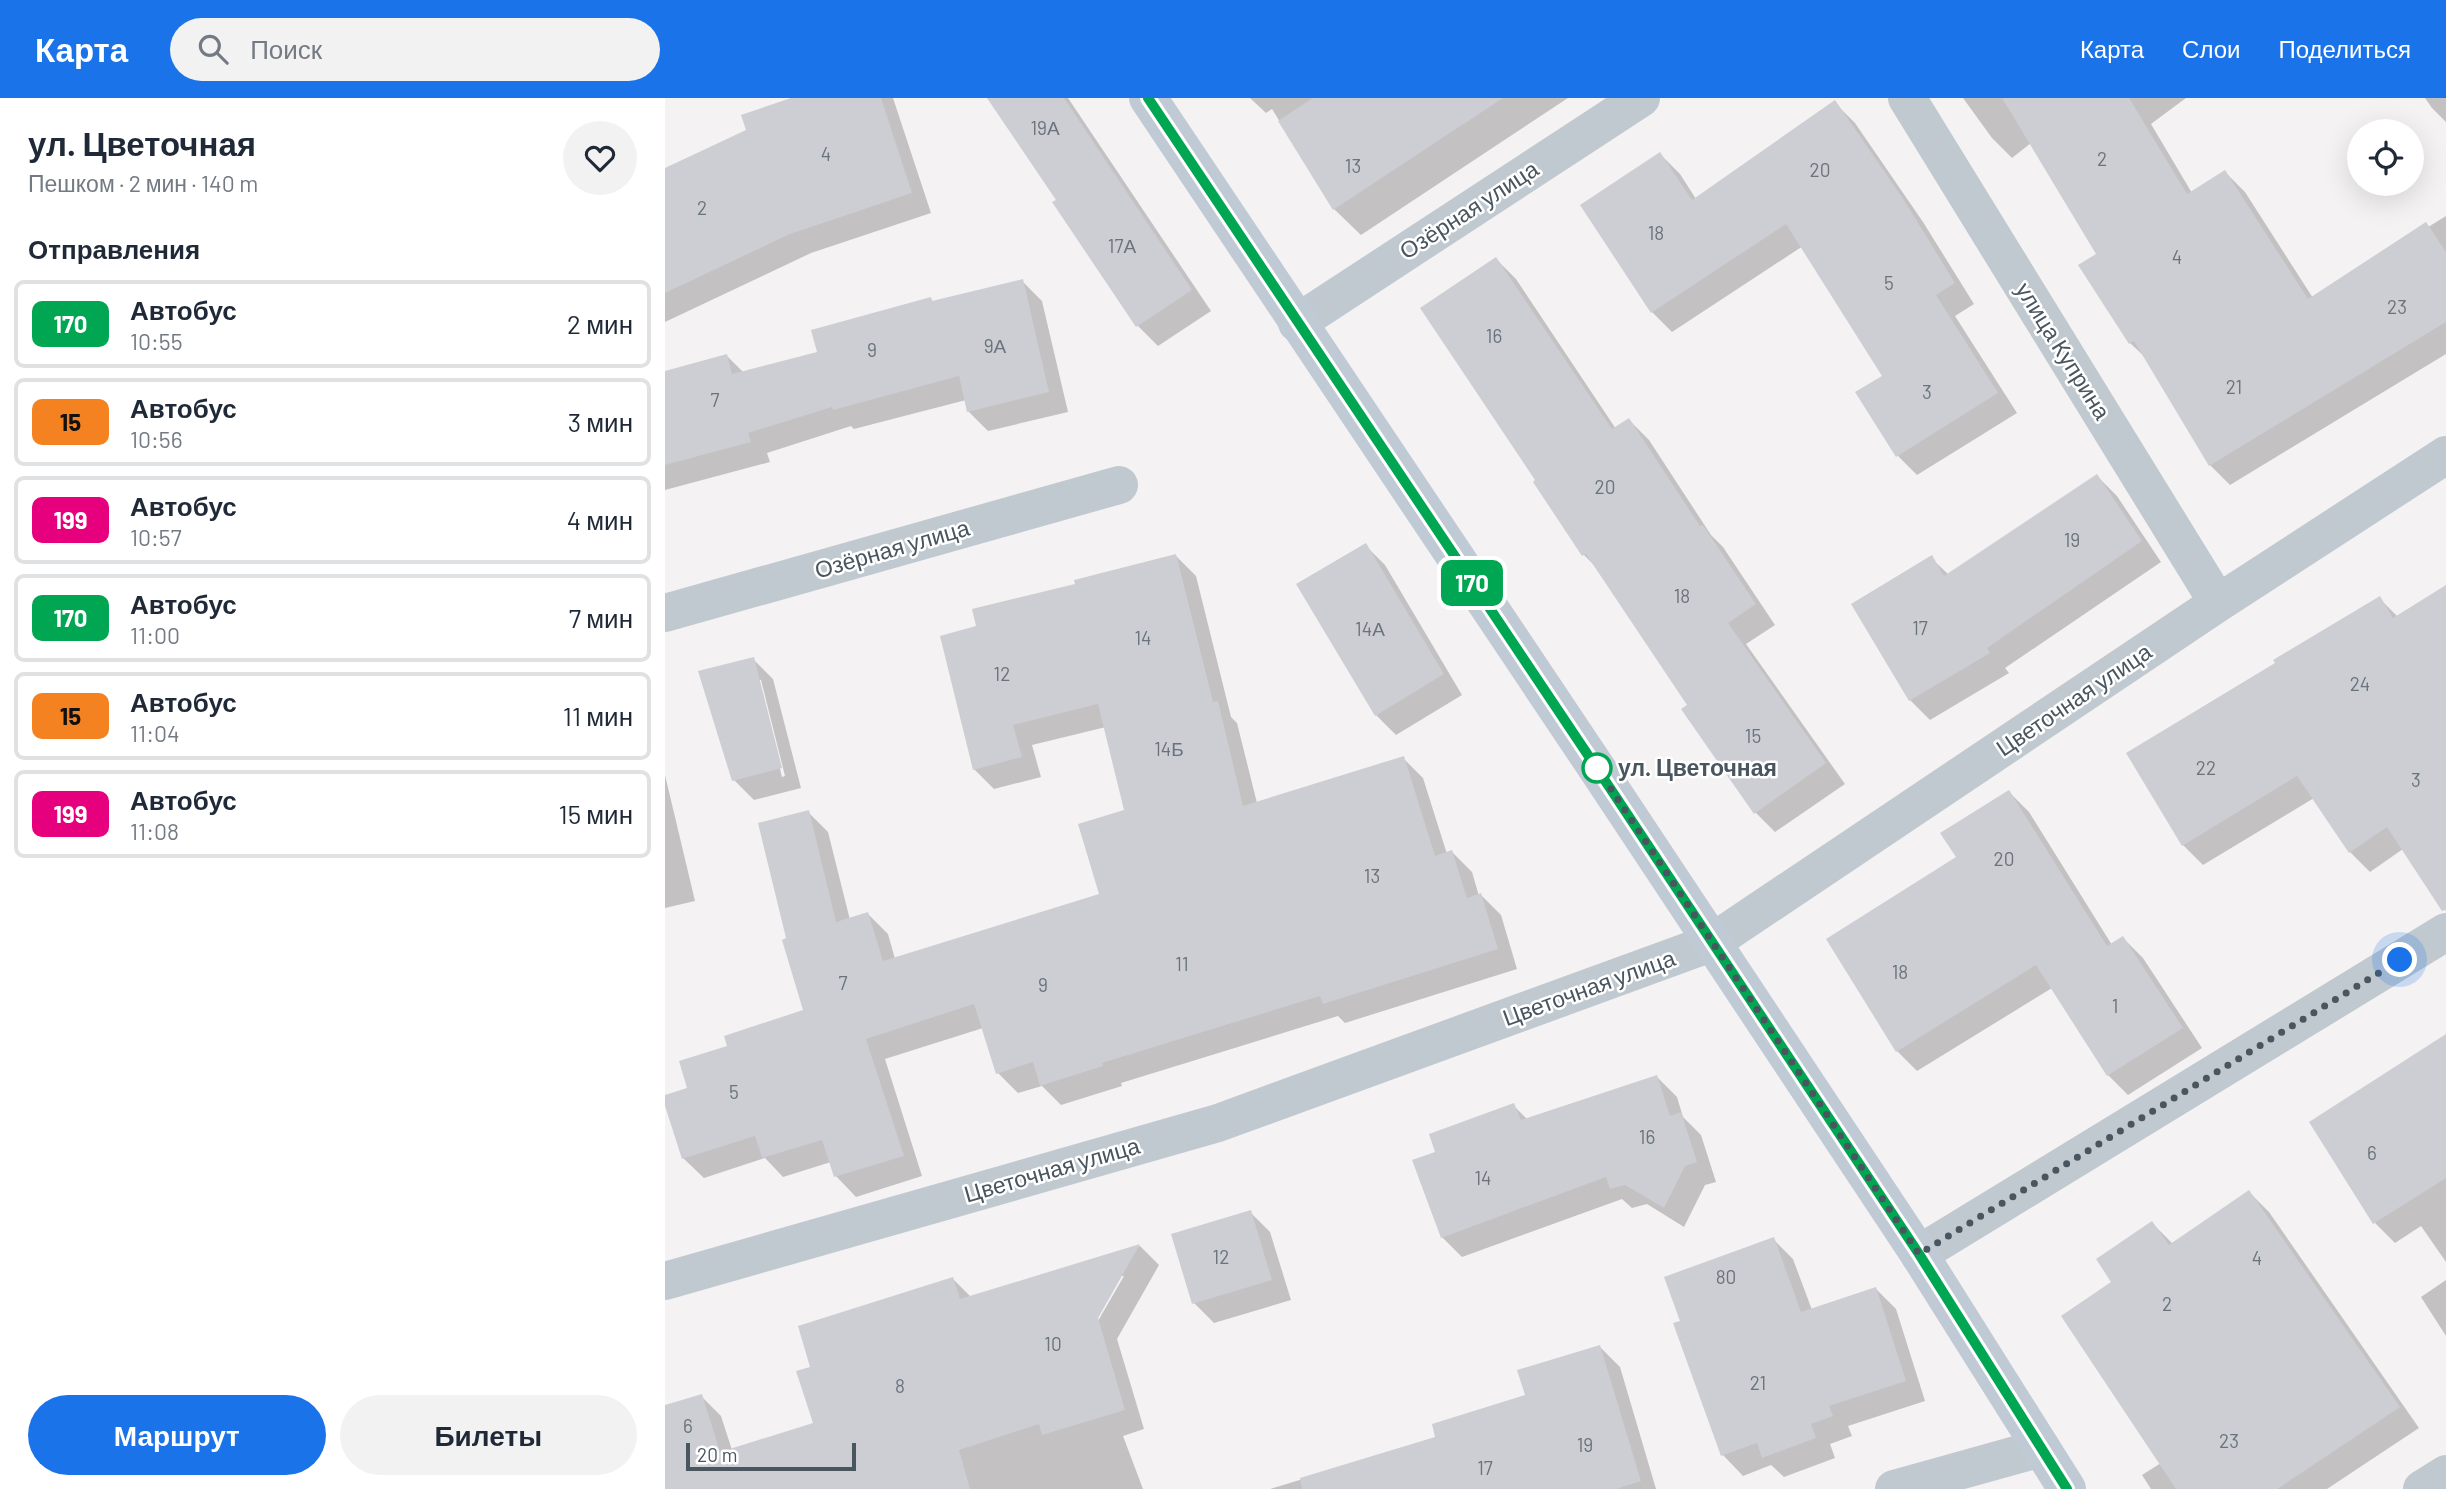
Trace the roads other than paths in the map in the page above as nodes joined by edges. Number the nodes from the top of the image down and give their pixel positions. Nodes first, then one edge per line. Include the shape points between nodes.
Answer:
1 (1148, 98) edge
2 (1641, 98) edge
3 (1907, 98) edge
4 (1297, 323) junction
5 (2446, 455) edge
6 (1119, 485) dead end
7 (2218, 603) junction
8 (665, 613) edge
9 (2446, 932) edge
10 (1711, 943) junction
11 (1919, 1254) junction
12 (665, 1281) edge
13 (2041, 1448) junction
14 (2446, 1474) edge
15 (1894, 1489) edge
16 (2067, 1489) edge
17 (2422, 1489) edge

1 - 4 street
2 - 4 street, Озёрная улица
3 - 7 street, улица Куприна
4 - 10 street
5 - 7 street, Цветочная улица
6 - 8 street, Озёрная улица
7 - 10 street, Цветочная улица
9 - 11 street
10 - 11 street
10 - 12 street, Цветочная улица via 1217,1123
11 - 13 street
13 - 15 street
13 - 16 street
14 - 17 street

